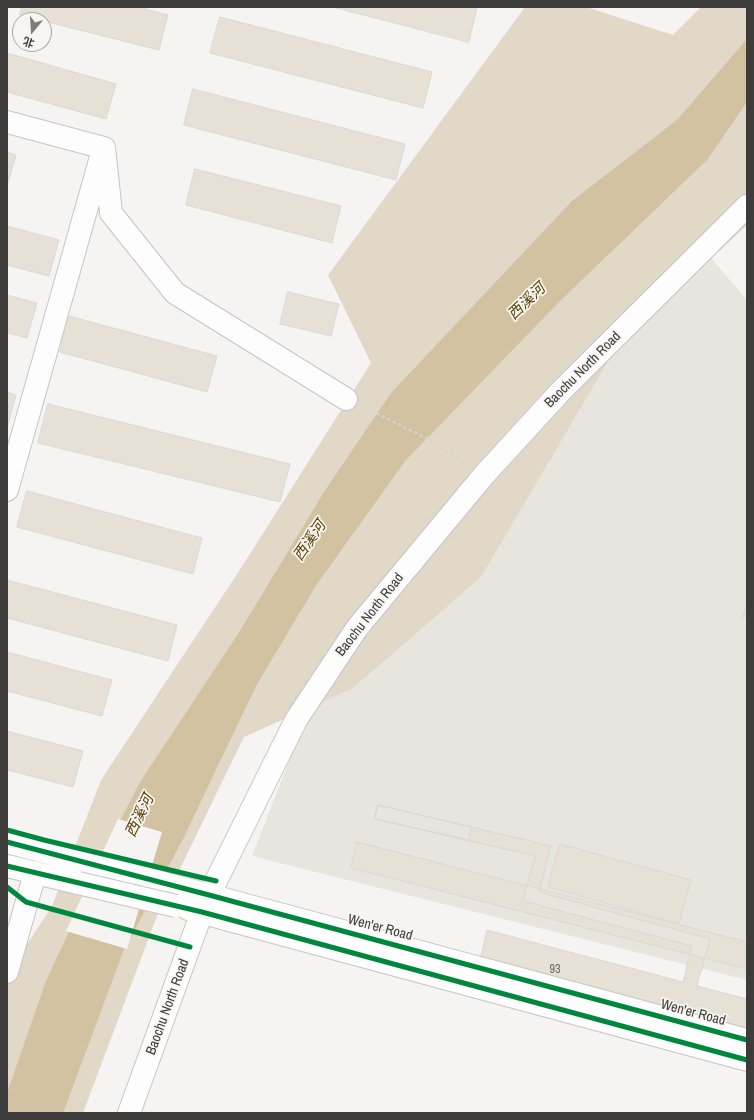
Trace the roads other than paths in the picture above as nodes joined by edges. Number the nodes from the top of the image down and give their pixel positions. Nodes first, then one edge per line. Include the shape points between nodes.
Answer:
1 (7, 122) edge
2 (104, 148) junction
3 (747, 206) edge
4 (346, 399) road end
5 (7, 490) edge
6 (7, 842) edge
7 (7, 866) edge
8 (35, 873) junction
9 (177, 896) junction
10 (206, 903) junction
11 (7, 972) edge
12 (747, 1040) edge
13 (747, 1060) edge
14 (129, 1113) edge

1 - 2 main road
2 - 4 main road via 112,214 175,293
2 - 5 main road
3 - 10 main road, Baochu North Road via 560,392 484,475 357,628 300,714
6 - 9 main road, Wen'er Road via 86,863
7 - 8 main road, Wen'er Road
8 - 9 main road, Wen'er Road, bridge via 78,883
8 - 11 main road
9 - 10 main road, Wen'er Road
10 - 12 main road, Wen'er Road
10 - 13 main road, Wen'er Road
10 - 14 main road, Baochu North Road

